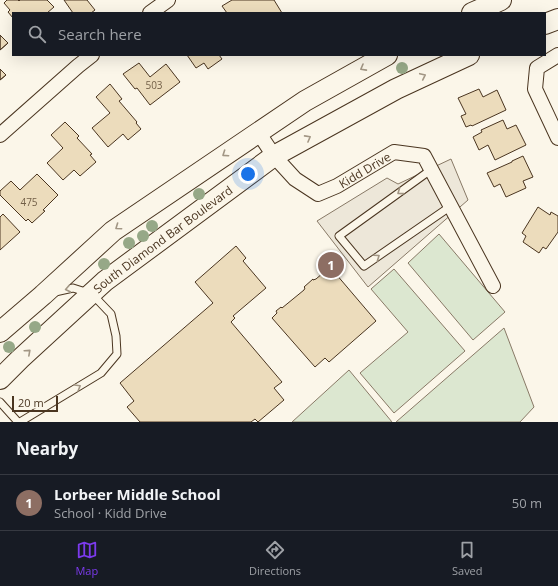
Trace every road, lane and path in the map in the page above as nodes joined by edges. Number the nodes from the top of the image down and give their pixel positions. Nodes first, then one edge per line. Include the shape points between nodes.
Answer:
1 (168, 0) edge
2 (501, 0) edge
3 (151, 12) edge
4 (474, 12) edge
5 (558, 19) edge
6 (546, 24) edge
7 (558, 55) edge
8 (91, 56) edge
9 (385, 56) edge
10 (467, 56) edge
11 (258, 132) junction
12 (0, 135) edge
13 (558, 138) edge
14 (274, 156) junction
15 (432, 169) junction
16 (451, 206) junction
17 (493, 286) dead end
18 (92, 294) junction
19 (43, 295) junction
20 (0, 332) edge
21 (0, 379) edge
22 (0, 402) edge
23 (19, 422) edge

1 - 3 street
2 - 4 main road
5 - 6 main road
7 - 13 street via 537,68 535,88
8 - 12 street
9 -> 11 main road via 305,101
14 -> 10 main road, South Diamond Bar Boulevard via 396,89
11 - 14 street, Kidd Drive
11 -> 19 main road via 113,230
14 - 15 street, Kidd Drive via 294,180 318,194 337,186 394,152 424,156
14 - 18 main road, South Diamond Bar Boulevard via 105,281
15 - 16 street, Kidd Drive
15 -> 16 lane via 339,236 364,266
16 - 17 street, Kidd Drive
18 -> 19 lane via 73,288
21 -> 18 main road, South Diamond Bar Boulevard
23 -> 18 lane via 101,374 117,354 111,314
19 - 20 main road
22 - 23 lane

